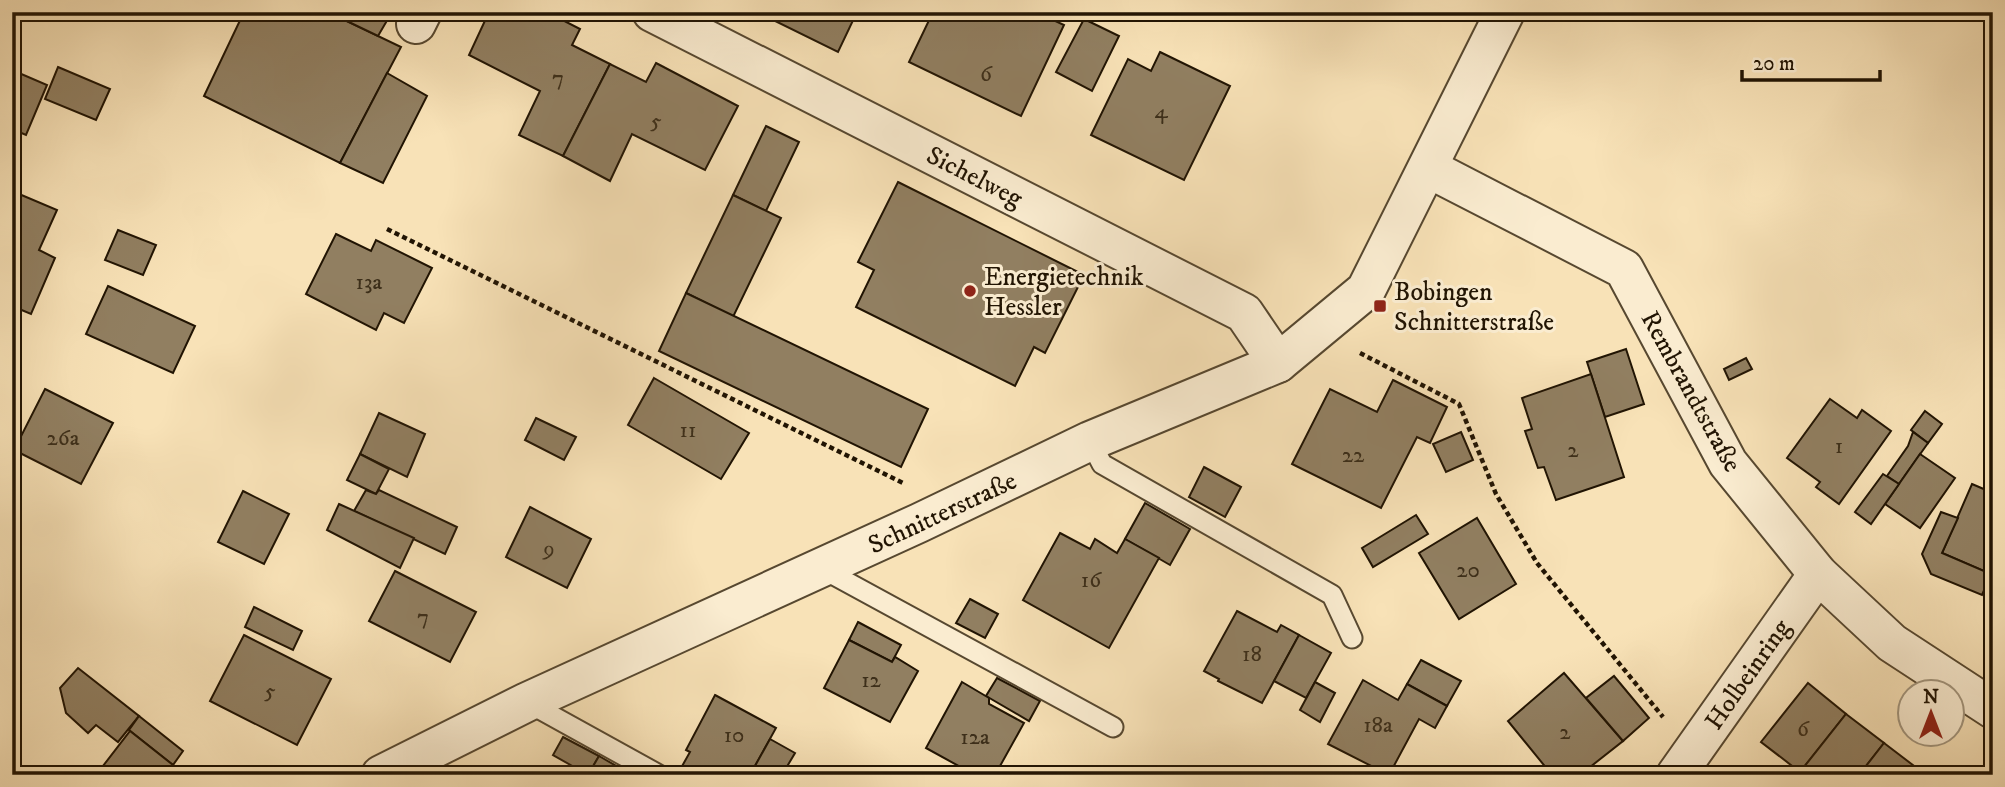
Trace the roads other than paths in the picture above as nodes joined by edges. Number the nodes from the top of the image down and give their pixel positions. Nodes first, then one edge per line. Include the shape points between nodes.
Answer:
1 (652, 12) edge
2 (1505, 12) edge
3 (1428, 168) junction
4 (1278, 363) junction
5 (1090, 441) junction
6 (821, 568) junction
7 (1818, 574) junction
8 (1352, 638) dead end
9 (527, 702) junction
10 (1993, 709) edge
11 (1113, 727) dead end
12 (1684, 763) edge
13 (382, 775) edge
14 (659, 775) edge

1 - 4 street, Sichelweg via 1244,313
2 - 3 street, Schnitterstraße
3 - 4 street, Schnitterstraße via 1366,290
3 - 7 street, Rembrandtstraße via 1624,269 1728,463
4 - 5 street, Schnitterstraße
5 - 6 street, Schnitterstraße
5 - 8 lane via 1102,464 1332,595
6 - 9 street, Schnitterstraße
6 - 11 lane
7 - 10 street, Rembrandtstraße via 1892,643
7 - 12 street, Holbeinring
9 - 13 street, Schnitterstraße
9 - 14 lane

